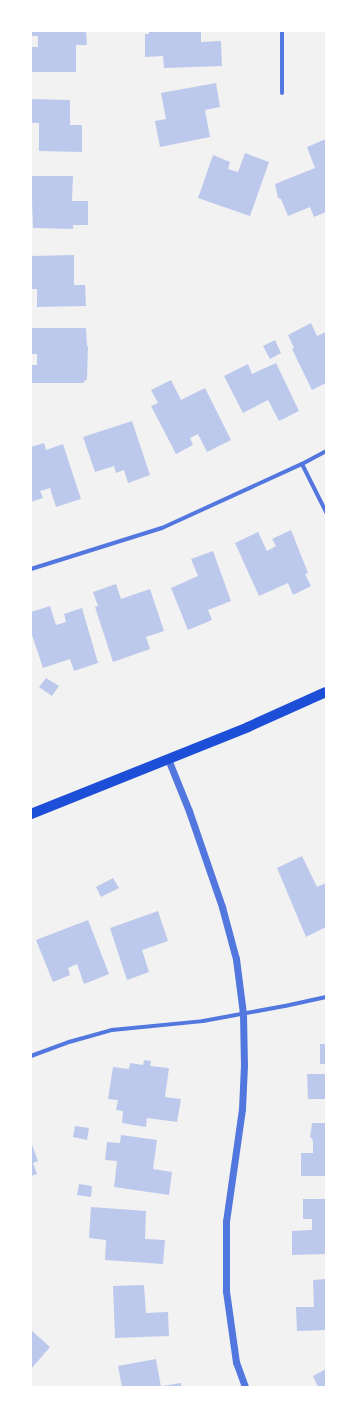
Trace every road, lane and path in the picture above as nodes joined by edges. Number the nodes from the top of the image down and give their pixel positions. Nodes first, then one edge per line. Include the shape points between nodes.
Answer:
1 (282, 31) edge
2 (282, 93) dead end
3 (326, 451) edge
4 (302, 464) junction
5 (326, 512) edge
6 (31, 569) edge
7 (326, 692) edge
8 (168, 759) junction
9 (31, 814) edge
10 (326, 997) edge
11 (243, 1014) junction
12 (31, 1056) edge
13 (245, 1387) edge

1 - 2 street
3 - 4 street
4 - 5 street
4 - 6 street via 162,528
7 - 8 main road
8 - 9 main road
8 - 11 street via 222,906 236,959
10 - 11 street
11 - 12 street via 203,1021 112,1030
11 - 13 street via 242,1109 226,1221 226,1291 236,1362

